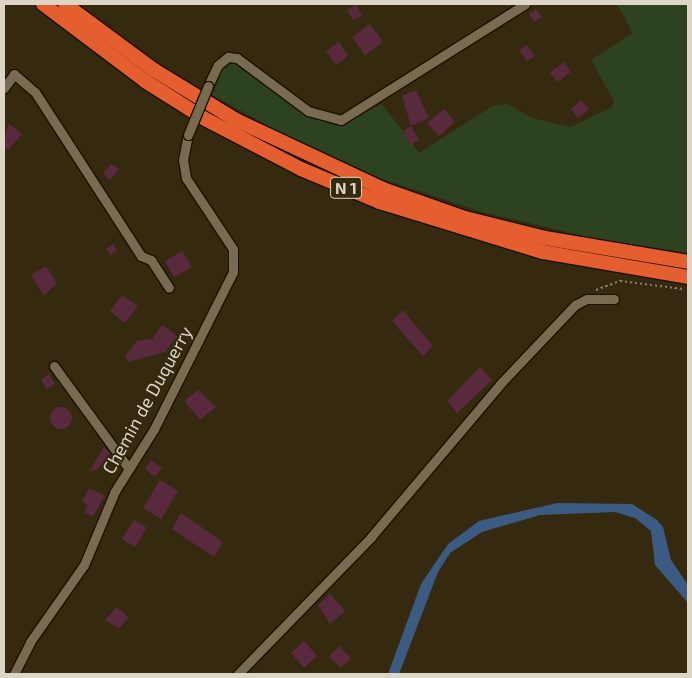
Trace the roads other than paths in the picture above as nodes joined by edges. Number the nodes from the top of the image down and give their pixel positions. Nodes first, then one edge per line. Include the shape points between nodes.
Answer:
1 (43, 4) edge
2 (65, 4) edge
3 (525, 4) edge
4 (4, 88) edge
5 (688, 262) edge
6 (688, 277) edge
7 (169, 288) dead end
8 (614, 299) dead end
9 (54, 366) dead end
10 (129, 469) junction
11 (14, 674) edge
12 (238, 674) edge

1 - 6 highway, N 1 via 137,76 205,119 353,191 460,230 543,252
2 - 5 highway, N 1 via 154,70 236,120 383,189 466,218 546,238
3 - 10 street, Chemin de Duquerry, bridge via 341,120 308,111 237,58 228,57 218,64 188,135 183,160 190,188 228,239 234,265
4 - 7 street via 14,74 35,92 142,256 151,260
8 - 12 street via 587,299 575,305 500,383 371,537
9 - 10 street
10 - 11 street, Chemin de Duquerry via 109,504 84,565 30,642

